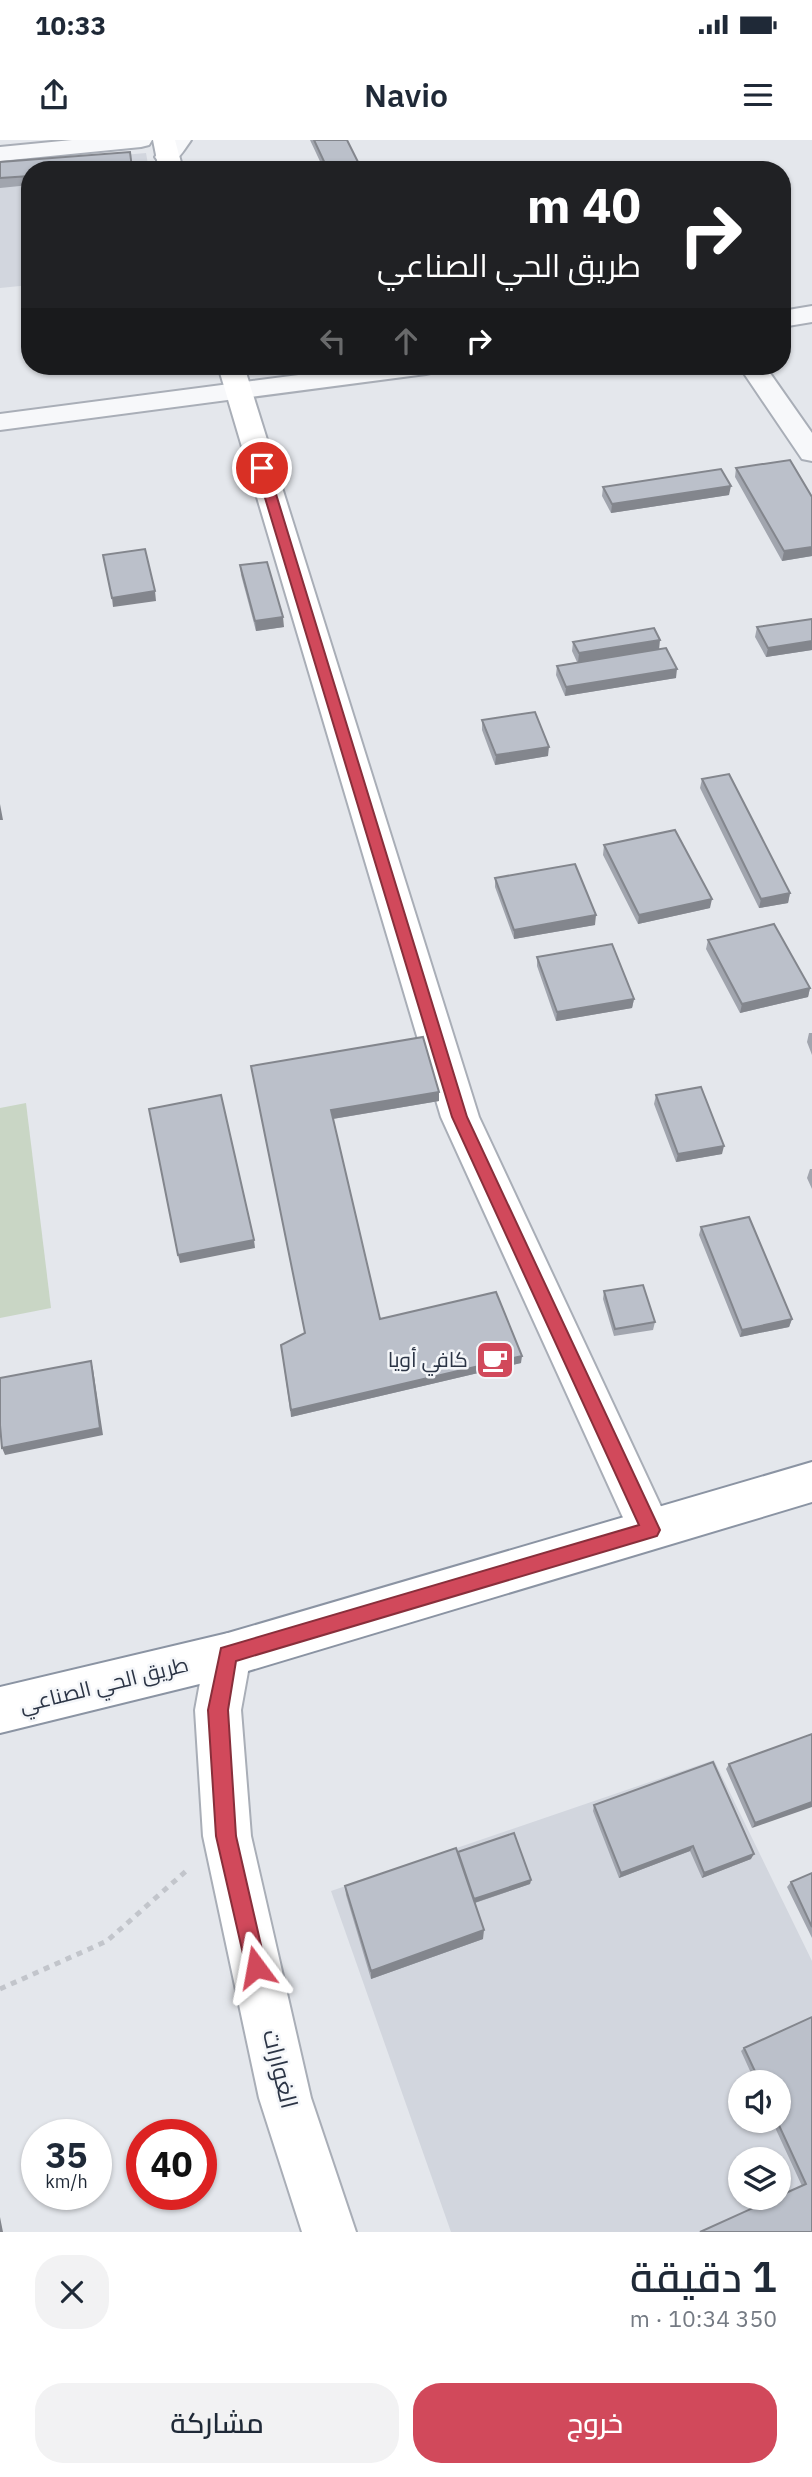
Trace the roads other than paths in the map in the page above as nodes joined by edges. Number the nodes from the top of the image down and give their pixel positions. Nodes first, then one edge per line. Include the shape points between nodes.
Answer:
1 (141, 140) edge
2 (0, 154) edge
3 (812, 314) edge
4 (791, 317) edge
5 (283, 375) edge
6 (758, 375) edge
7 (235, 378) edge
8 (0, 422) edge
9 (812, 453) edge
10 (812, 1482) edge
11 (650, 1530) junction
12 (228, 1655) junction
13 (0, 1710) edge
14 (329, 2232) edge

1 - 2 street
3 - 4 street
5 - 7 street
6 - 9 street
7 - 8 street
7 - 11 main road via 460,1117
10 - 11 main road, طريق الحي الصناعي
11 - 12 main road, طريق الحي الصناعي
12 - 13 main road, طريق الحي الصناعي
12 - 14 main road, الغوارات via 218,1710 226,1836 285,2098

